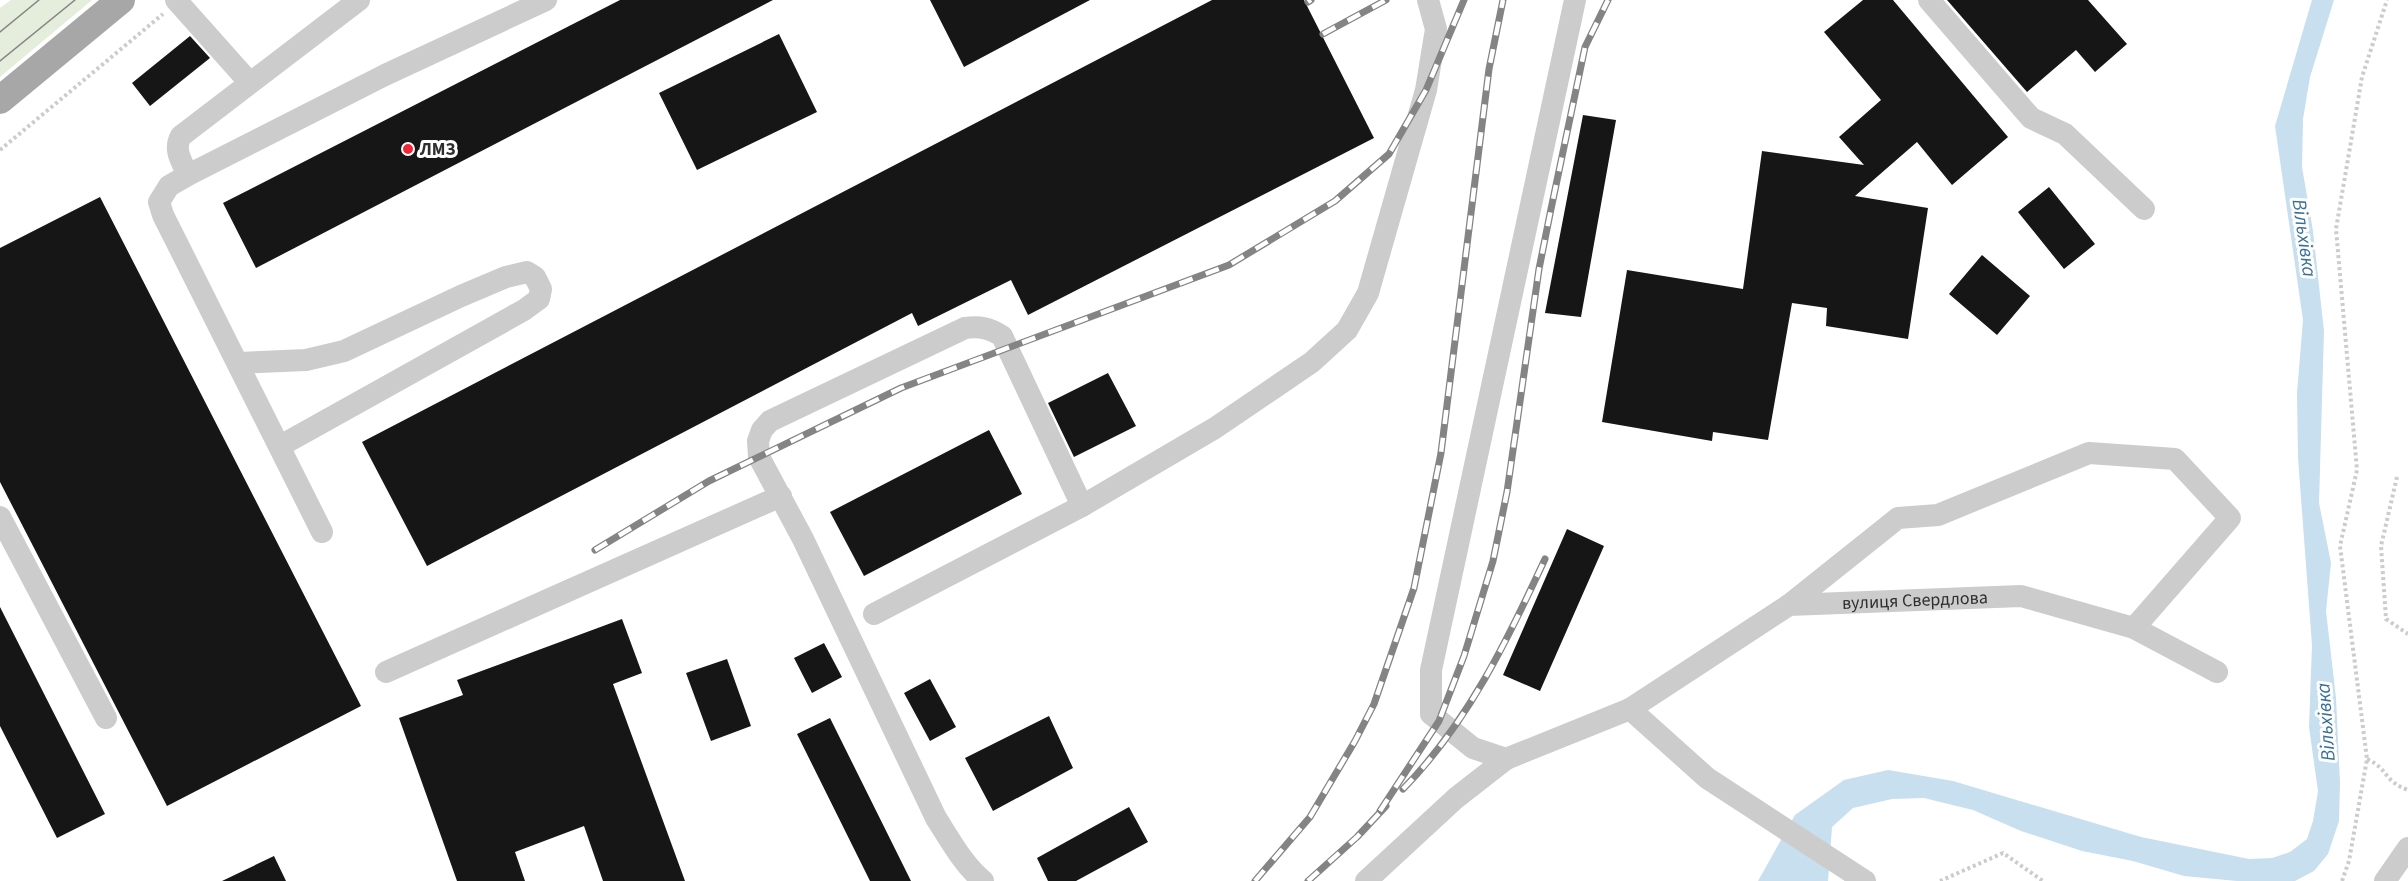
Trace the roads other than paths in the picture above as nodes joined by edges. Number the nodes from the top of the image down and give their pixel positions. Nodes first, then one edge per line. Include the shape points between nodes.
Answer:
1 (121, 0) edge
2 (359, 0) edge
3 (546, 0) edge
4 (1428, 0) edge
5 (1575, 0) edge
6 (1929, 0) edge
7 (177, 1) edge
8 (249, 82) junction
9 (0, 100) edge
10 (188, 175) junction
11 (2144, 209) dead end
12 (238, 363) junction
13 (280, 446) junction
14 (781, 496) junction
15 (1936, 498) dead end
16 (1082, 506) junction
17 (0, 517) edge
18 (1898, 518) junction
19 (322, 532) dead end
20 (1789, 604) junction
21 (874, 614) dead end
22 (2134, 628) junction
23 (386, 672) dead end
24 (2217, 672) dead end
25 (1630, 709) junction
26 (106, 718) dead end
27 (1506, 759) junction
28 (2408, 848) edge
29 (983, 881) edge
30 (1366, 881) edge
31 (1865, 881) edge
32 (2385, 881) edge

1 - 9 main road
2 - 8 street
3 - 10 street via 385,75
4 - 16 street via 1436,30 1426,90 1368,293 1347,330 1312,363 1264,397
5 - 27 street via 1431,670 1431,714 1473,748
6 - 11 street via 2031,118 2065,134
7 - 8 street
8 - 10 street via 181,136 178,153
10 - 12 street via 169,186 159,202
12 - 13 street
12 - 13 street via 306,360 344,351 479,288 527,272 535,277 541,289 539,299 524,310
13 - 19 street
14 - 16 street via 759,457 758,441 770,421 965,328 979,326 1002,336
14 - 23 street
14 - 29 street via 936,818 962,858
15 - 18 street
16 - 21 street
17 - 26 street
18 - 20 street
18 - 22 street via 1938,515 2089,453 2175,459 2230,518
20 - 22 street, вулиця Свердлова via 2021,596
20 - 25 street
22 - 24 street, вулиця Свердлова
25 - 27 street
25 - 31 street via 1707,778
27 - 30 street via 1456,798
28 - 32 street

